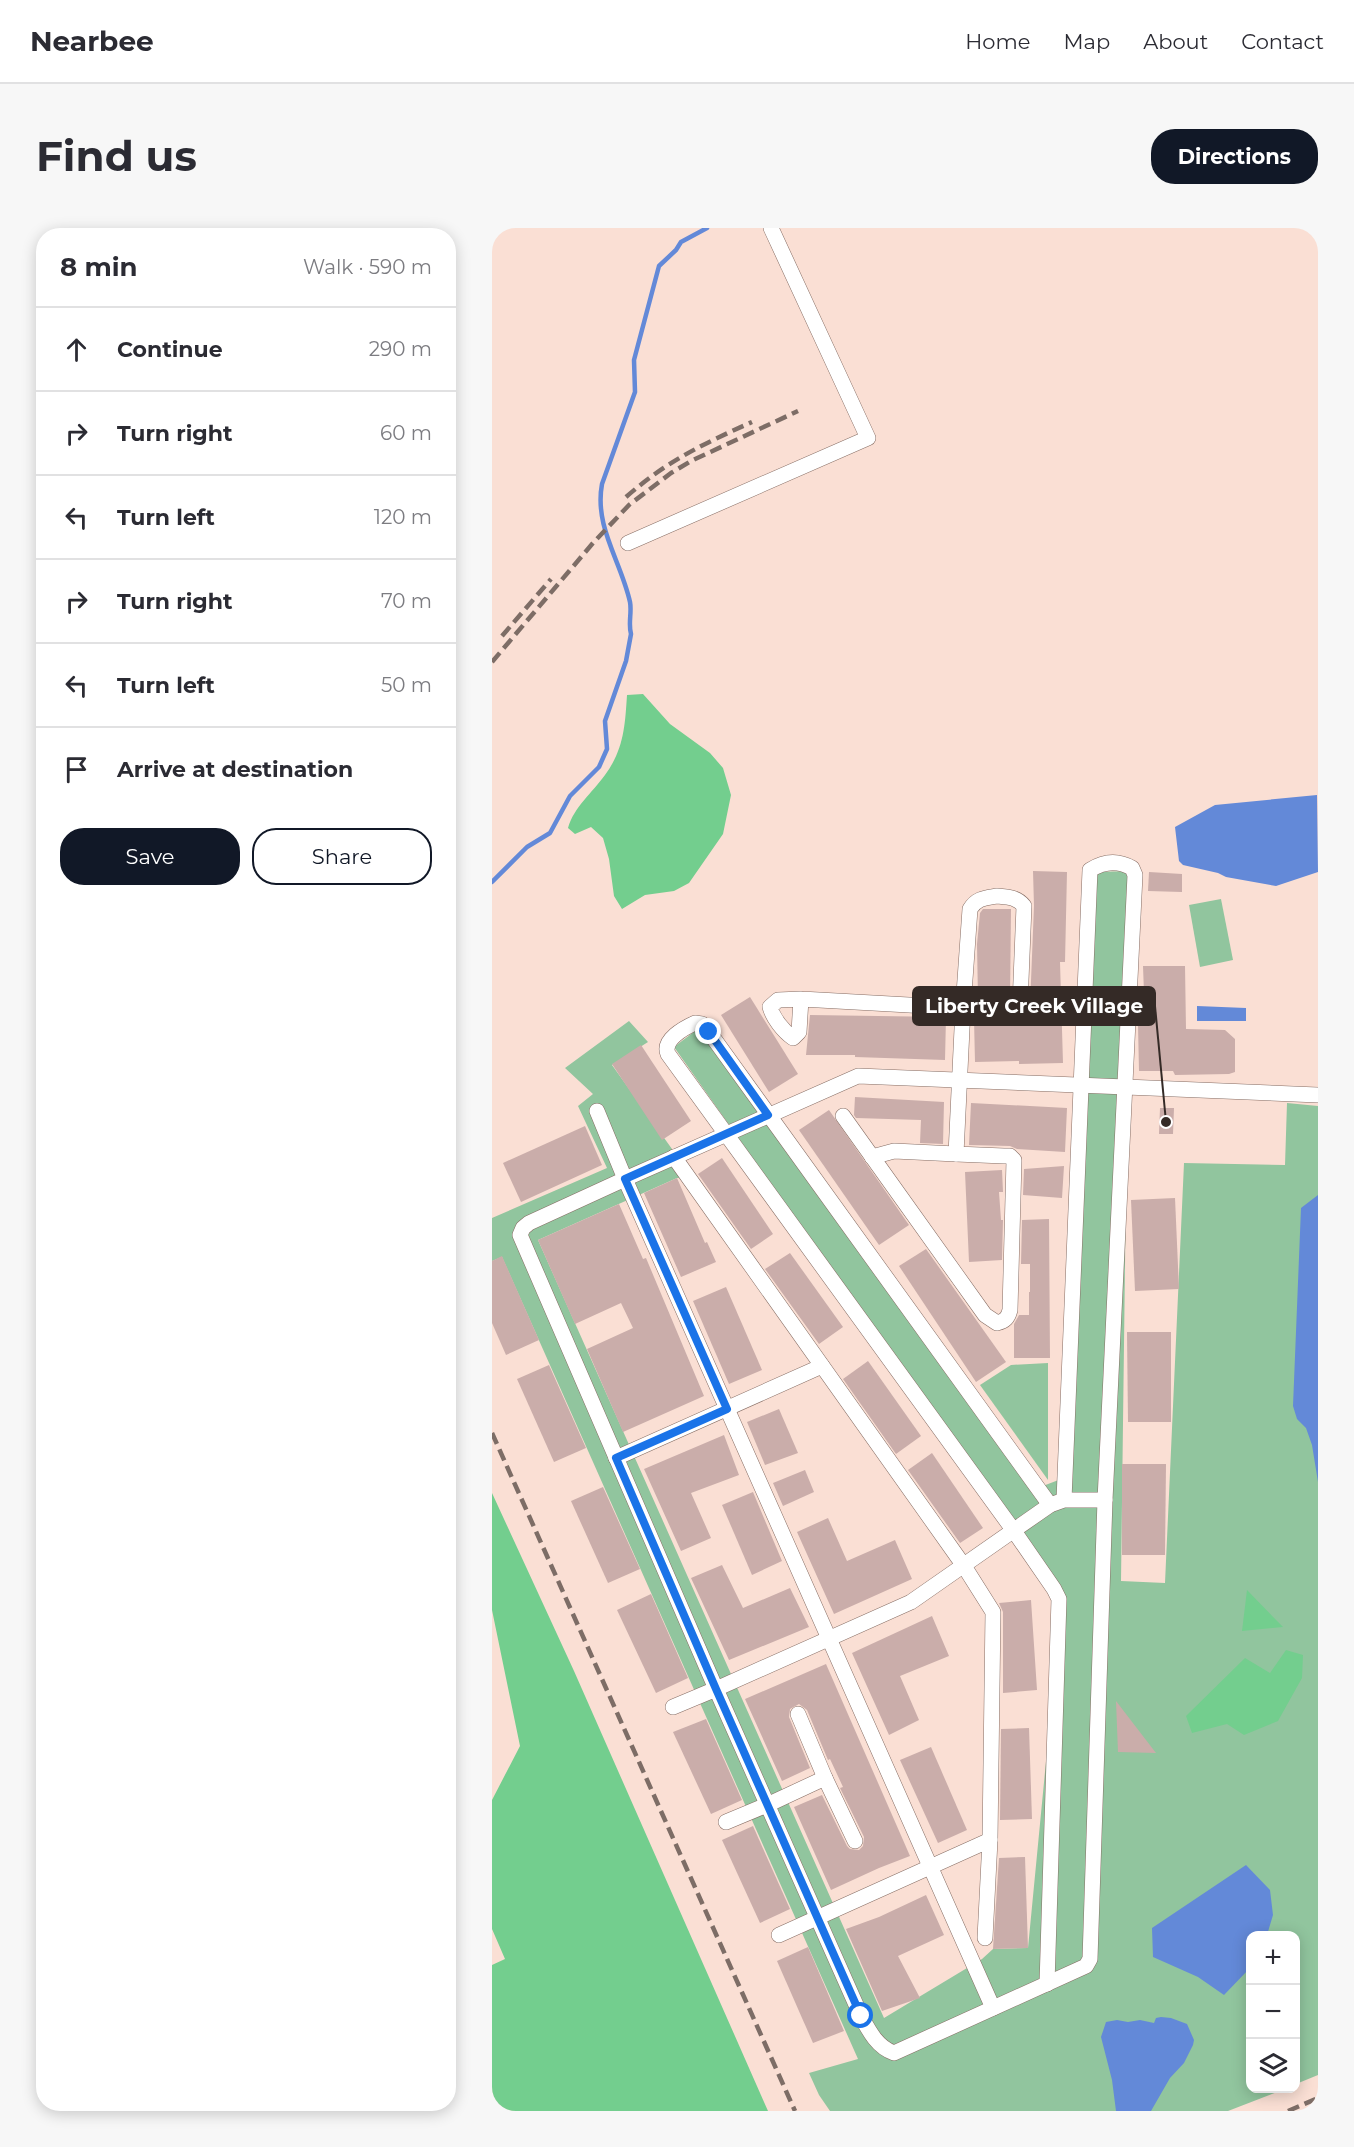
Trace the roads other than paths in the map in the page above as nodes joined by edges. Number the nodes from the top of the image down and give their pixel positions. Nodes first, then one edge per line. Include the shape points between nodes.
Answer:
1 (771, 228) edge
2 (628, 543) dead end
3 (801, 999) dead end
4 (963, 1008) junction
5 (959, 1080) junction
6 (1081, 1084) junction
7 (1126, 1086) junction
8 (1318, 1095) edge
9 (597, 1112) dead end
10 (768, 1115) junction
11 (843, 1116) dead end
12 (725, 1134) junction
13 (956, 1154) junction
14 (674, 1157) junction
15 (872, 1157) junction
16 (625, 1179) junction
17 (822, 1366) junction
18 (727, 1409) junction
19 (616, 1458) junction
20 (1105, 1500) junction
21 (1057, 1502) junction
22 (1014, 1531) junction
23 (964, 1566) junction
24 (829, 1639) junction
25 (716, 1689) junction
26 (673, 1707) dead end
27 (798, 1714) dead end
28 (825, 1778) junction
29 (767, 1805) junction
30 (726, 1822) dead end
31 (990, 1840) junction
32 (855, 1841) dead end
33 (931, 1867) junction
34 (818, 1918) junction
35 (779, 1935) dead end
36 (985, 1938) dead end
37 (1047, 1984) junction
38 (993, 2008) junction

1 - 2 street via 868,438
3 - 4 street
4 - 4 street via 1010,1011 1020,1005 1024,906 1012,897 982,898 970,909
4 - 5 street
5 - 6 street
5 - 10 street via 858,1076
5 - 13 street
6 - 7 street
6 - 7 street via 1090,870 1114,862 1132,868 1135,875
6 - 21 street
7 - 8 street
7 - 20 street
9 - 16 street
10 - 12 street
10 - 12 street via 709,1032 695,1023 668,1042 666,1049
10 - 21 street
11 - 15 street
12 - 14 street
12 - 22 street
13 - 15 street via 894,1151
13 - 15 street via 1010,1156 1014,1160 1010,1310 1003,1322 997,1323 986,1314
14 - 16 street
14 - 17 street
16 - 18 street
16 - 19 street via 529,1223 520,1235
17 - 18 street
17 - 23 street
18 - 19 street
18 - 24 street
19 - 25 street
20 - 21 street
20 - 37 street via 1090,1959 1086,1966
21 - 22 street
22 - 23 street
22 - 37 street via 1059,1599
23 - 24 street via 911,1602
23 - 31 street via 993,1612
24 - 25 street
24 - 33 street
25 - 26 street
25 - 29 street
27 - 28 street
28 - 29 street
28 - 32 street
29 - 30 street
29 - 34 street
31 - 33 street
31 - 36 street
33 - 34 street
33 - 38 street
34 - 35 street
34 - 38 street via 861,2016 884,2049 894,2053
37 - 38 street

